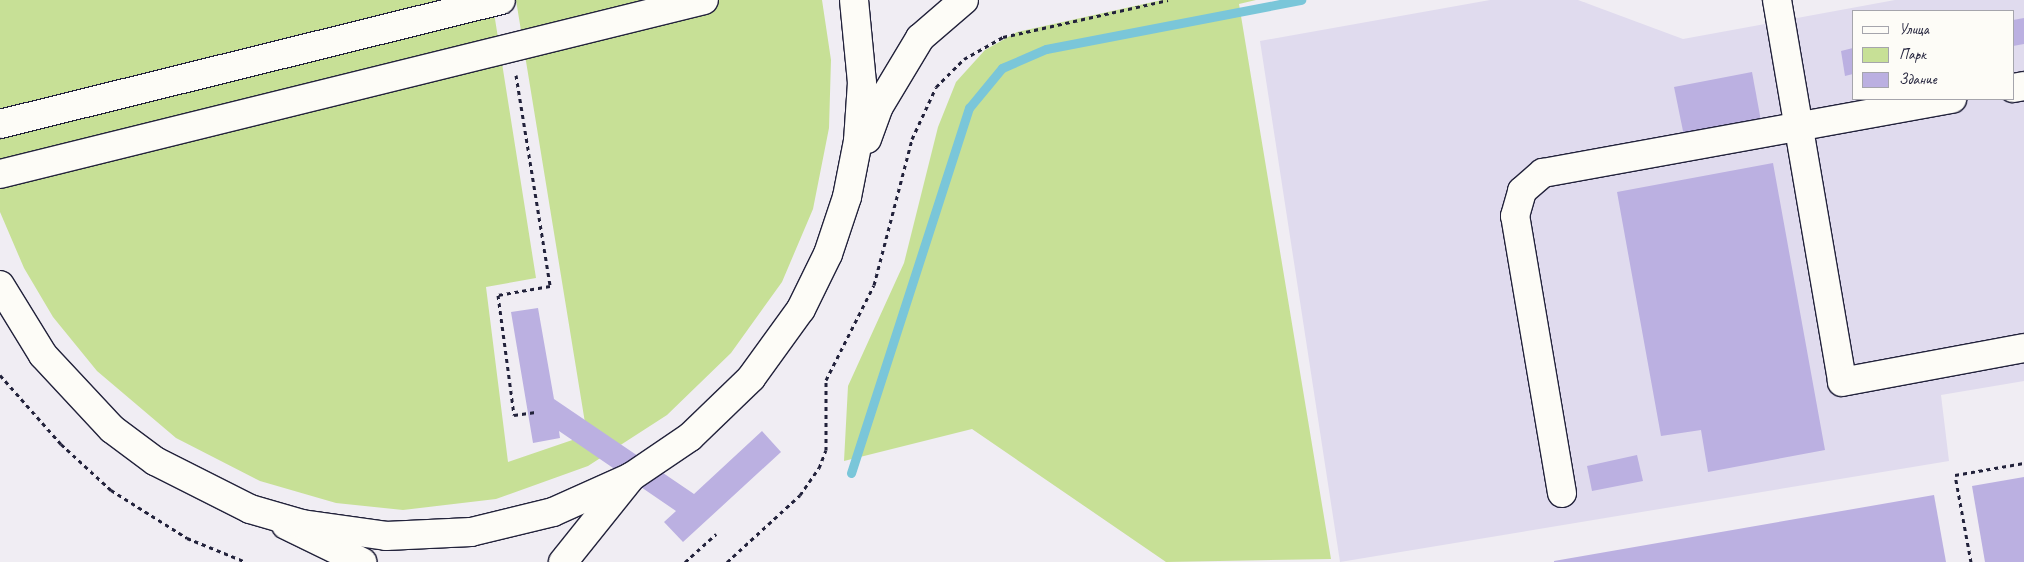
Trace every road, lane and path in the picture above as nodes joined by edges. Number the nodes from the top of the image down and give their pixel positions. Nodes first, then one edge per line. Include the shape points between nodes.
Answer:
1 (501, 0) edge
2 (704, 0) edge
3 (854, 0) edge
4 (964, 0) edge
5 (1168, 0) edge
6 (1777, 0) edge
7 (515, 69) dead end
8 (1946, 100) edge
9 (0, 124) edge
10 (1798, 126) junction
11 (0, 174) edge
12 (847, 197) junction
13 (0, 285) edge
14 (0, 320) edge
15 (2024, 348) edge
16 (0, 375) edge
17 (74, 392) junction
18 (536, 412) dead end
19 (2024, 463) edge
20 (631, 477) junction
21 (1562, 493) dead end
22 (250, 509) junction
23 (716, 534) dead end
24 (246, 562) edge
25 (362, 562) edge
26 (563, 562) edge
27 (685, 562) edge
28 (727, 562) edge
29 (1971, 562) edge

1 - 9 main road
2 - 11 main road, bridge
3 - 12 main road via 862,83 858,141
4 - 12 main road via 920,38 900,69 878,108
5 - 28 path via 1003,37 964,59 936,87 912,140 874,285 826,380 826,450 819,468 800,494
6 - 10 main road
7 - 18 path via 550,286 498,295 514,416
8 - 10 main road
10 - 15 main road via 1842,382
10 - 21 main road via 1543,173 1522,191 1515,216
12 - 20 main road via 828,254 777,346 727,404 690,437
13 - 17 main road via 43,355
14 - 17 main road
16 - 24 path via 61,444 112,490 187,538
17 - 22 main road via 155,461
19 - 29 path via 1956,475
20 - 22 main road via 585,500 513,524 428,536 344,532
20 - 26 main road
22 - 25 main road
23 - 27 path

